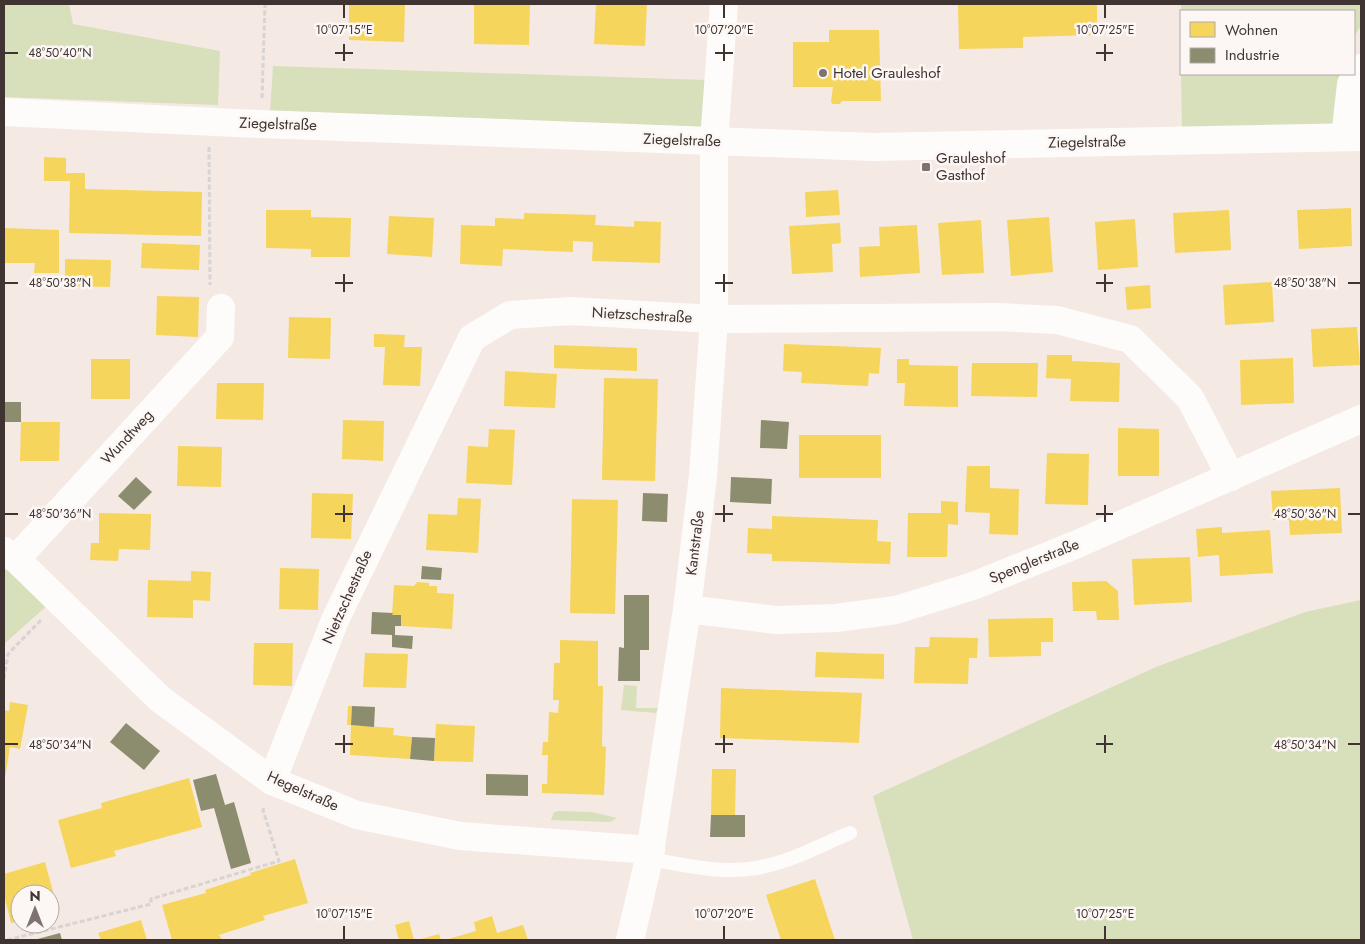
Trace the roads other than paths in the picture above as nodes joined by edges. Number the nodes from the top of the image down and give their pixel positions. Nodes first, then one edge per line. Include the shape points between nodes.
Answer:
1 (724, 4) edge
2 (1361, 68) edge
3 (4, 112) edge
4 (1353, 137) edge
5 (714, 141) junction
6 (221, 308) road end
7 (714, 319) junction
8 (1361, 418) edge
9 (1231, 477) junction
10 (10, 555) edge
11 (688, 609) junction
12 (272, 781) junction
13 (850, 833) dead end
14 (650, 854) junction
15 (630, 940) edge

1 - 5 street, Kantstraße
2 - 4 street via 1351,84
3 - 5 street, Ziegelstraße
4 - 5 street, Ziegelstraße via 874,146
5 - 7 street, Kantstraße
6 - 10 street, Wundtweg via 220,337
7 - 9 street, Nietzschestraße via 998,317 1057,320 1130,340 1190,398
7 - 11 street, Kantstraße via 703,476
7 - 12 street, Nietzschestraße via 571,311 510,315 472,338 335,620
8 - 9 street, Spenglerstraße
9 - 11 street, Spenglerstraße via 973,586 896,610 836,618 776,620
10 - 12 street, Hegelstraße via 160,699
11 - 14 street, Kantstraße
12 - 14 street, Hegelstraße via 357,815 460,836
13 - 14 lane via 781,862 756,868 692,866
14 - 15 street, Kantstraße

